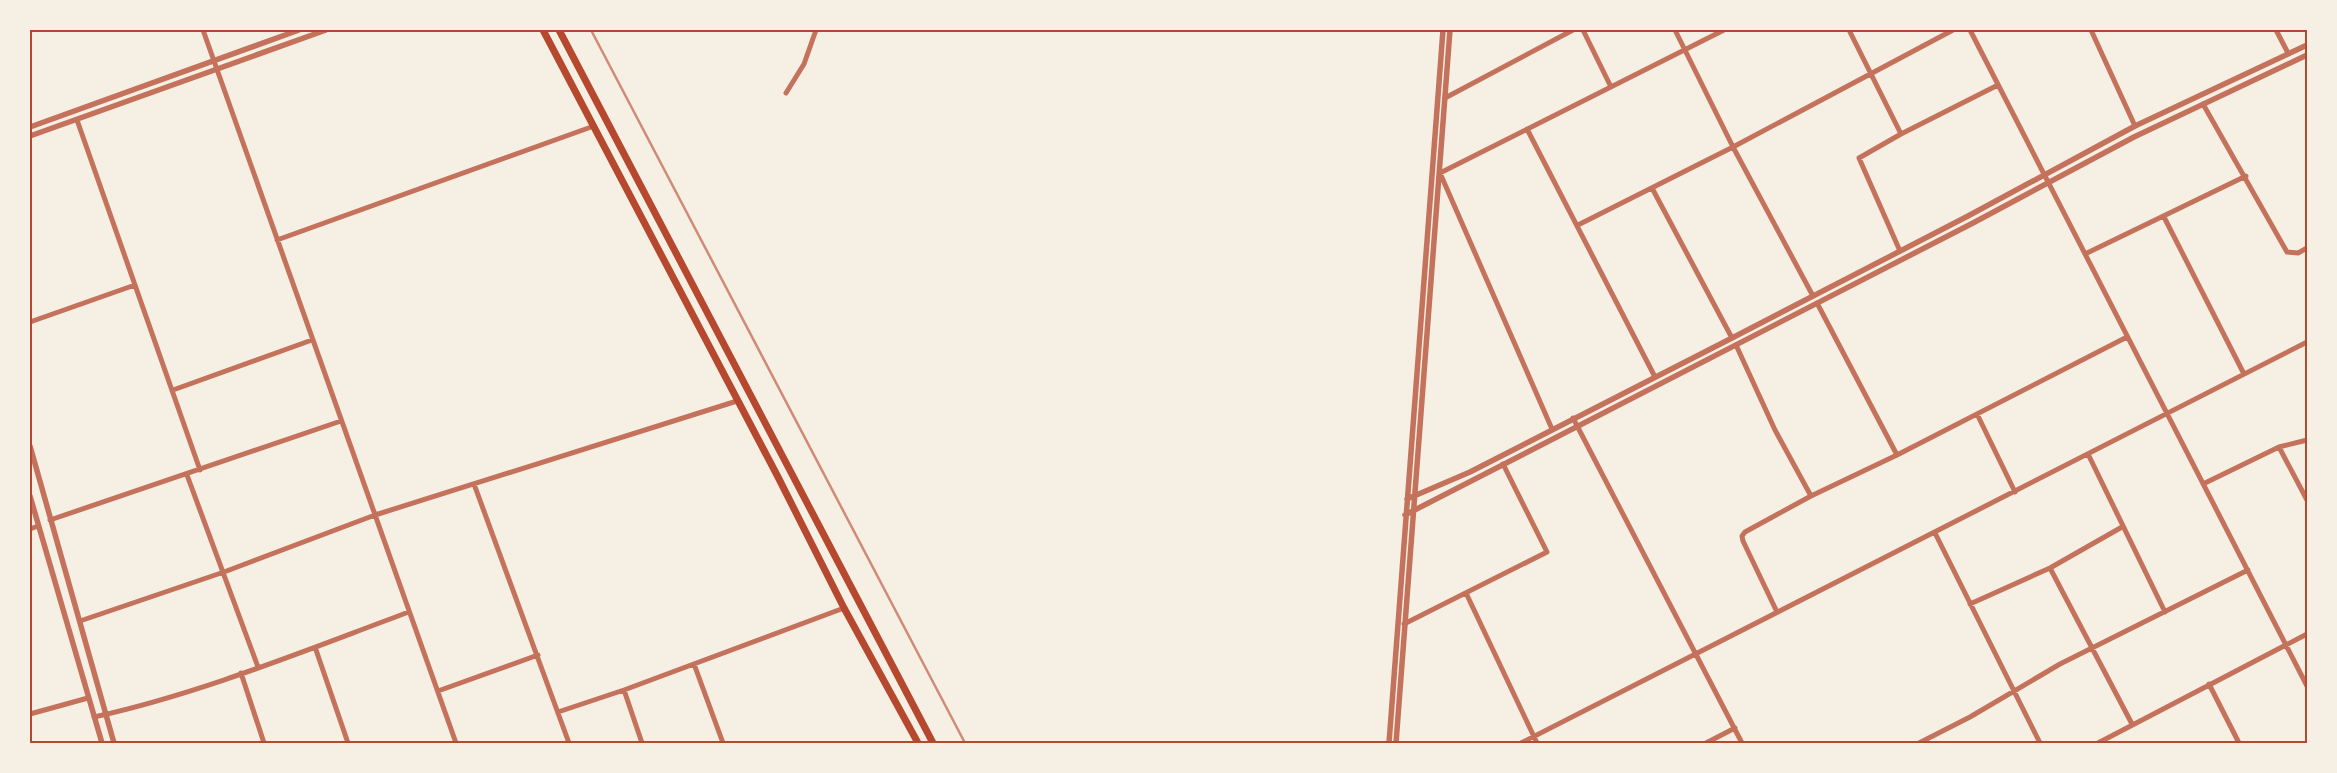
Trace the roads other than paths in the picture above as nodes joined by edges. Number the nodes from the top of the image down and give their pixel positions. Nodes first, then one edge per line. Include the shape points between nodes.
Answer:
1 (203, 30) edge
2 (299, 30) edge
3 (326, 30) edge
4 (543, 30) edge
5 (558, 30) edge
6 (816, 30) edge
7 (1443, 30) edge
8 (1450, 30) edge
9 (1573, 30) edge
10 (1584, 30) edge
11 (1675, 30) edge
12 (1724, 30) edge
13 (1849, 30) edge
14 (1953, 30) edge
15 (1970, 30) edge
16 (2091, 30) edge
17 (2276, 30) edge
18 (2307, 45) edge
19 (1685, 50) junction
20 (2288, 54) junction
21 (2307, 55) edge
22 (214, 60) junction
23 (217, 68) junction
24 (1871, 74) junction
25 (1998, 85) junction
26 (1611, 87) junction
27 (786, 92) dead end
28 (1445, 98) junction
29 (2203, 104) junction
30 (77, 120) junction
31 (594, 126) junction
32 (2135, 126) junction
33 (30, 127) edge
34 (1527, 129) junction
35 (1901, 134) junction
36 (30, 136) edge
37 (1733, 146) junction
38 (1440, 173) junction
39 (2044, 175) junction
40 (2246, 176) junction
41 (2048, 184) junction
42 (1652, 188) junction
43 (2164, 217) junction
44 (1578, 225) junction
45 (277, 240) junction
46 (2307, 248) edge
47 (1900, 251) junction
48 (2085, 254) junction
49 (135, 285) junction
50 (1813, 296) junction
51 (1817, 303) junction
52 (30, 322) edge
53 (2127, 337) junction
54 (1732, 338) junction
55 (312, 340) junction
56 (2307, 342) edge
57 (1736, 346) junction
58 (2244, 374) junction
59 (1655, 377) junction
60 (173, 390) junction
61 (737, 401) junction
62 (2166, 413) junction
63 (1977, 414) junction
64 (1572, 418) junction
65 (341, 421) junction
66 (1577, 426) junction
67 (1552, 429) junction
68 (2307, 440) edge
69 (30, 446) edge
70 (2280, 447) junction
71 (2088, 454) junction
72 (1897, 455) junction
73 (1503, 464) junction
74 (200, 470) junction
75 (188, 474) junction
76 (474, 484) junction
77 (2203, 484) junction
78 (2015, 492) junction
79 (30, 496) edge
80 (1811, 496) junction
81 (1414, 497) junction
82 (1407, 499) junction
83 (2307, 500) edge
84 (1413, 512) junction
85 (375, 515) junction
86 (1406, 515) junction
87 (50, 520) junction
88 (38, 526) junction
89 (2122, 527) junction
90 (30, 529) edge
91 (1935, 533) junction
92 (2050, 568) junction
93 (2248, 570) junction
94 (224, 572) junction
95 (1466, 593) junction
96 (1970, 604) junction
97 (844, 608) junction
98 (409, 612) junction
99 (1777, 612) junction
100 (2165, 612) junction
101 (80, 621) junction
102 (1404, 624) junction
103 (2307, 634) edge
104 (2286, 644) junction
105 (315, 647) junction
106 (2093, 648) junction
107 (1696, 653) junction
108 (538, 655) junction
109 (694, 664) junction
110 (258, 667) junction
111 (241, 673) junction
112 (2209, 684) junction
113 (2307, 686) edge
114 (624, 690) junction
115 (438, 691) junction
116 (2013, 691) junction
117 (88, 698) junction
118 (558, 712) junction
119 (30, 714) edge
120 (106, 715) junction
121 (94, 717) junction
122 (2132, 724) junction
123 (1735, 728) junction
124 (1533, 736) junction
125 (102, 743) edge
126 (114, 743) edge
127 (264, 743) edge
128 (348, 743) edge
129 (456, 743) edge
130 (569, 743) edge
131 (642, 743) edge
132 (724, 743) edge
133 (918, 743) edge
134 (933, 743) edge
135 (1389, 743) edge
136 (1396, 743) edge
137 (1521, 743) edge
138 (1537, 743) edge
139 (1706, 743) edge
140 (1742, 743) edge
141 (1919, 743) edge
142 (2040, 743) edge
143 (2098, 743) edge
144 (2239, 743) edge

1 - 22 street
2 - 22 street
3 - 23 street
4 - 31 main road
5 - 134 main road
6 - 27 street via 804,64
7 - 82 street
8 - 28 street
9 - 28 street
10 - 26 street
11 - 19 street
12 - 19 street
13 - 24 street
14 - 24 street
15 - 25 street
16 - 32 street
17 - 20 street
18 - 20 street
19 - 26 street
19 - 37 street
20 - 32 street
21 - 29 street
22 - 23 street
22 - 33 street
23 - 30 street
23 - 45 street
24 - 35 street
24 - 37 street
25 - 35 street
25 - 39 street
26 - 34 street
28 - 38 street
29 - 40 street
29 - 41 street
30 - 36 street
30 - 49 street
31 - 45 street
31 - 61 main road
32 - 39 street
34 - 38 street
34 - 44 street
35 - 47 street via 1859,158
37 - 42 street
37 - 50 street
38 - 67 street
38 - 81 street
39 - 41 street
39 - 47 street
40 - 43 street
40 - 46 street via 2287,252 2298,253
41 - 48 street
41 - 51 street
42 - 44 street
42 - 54 street
43 - 48 street
43 - 58 street
44 - 59 street
45 - 55 street
47 - 50 street
48 - 53 street
49 - 52 street
49 - 60 street
50 - 54 street
51 - 57 street
51 - 72 street
53 - 62 street
53 - 63 street
54 - 59 street
55 - 60 street
55 - 65 street
56 - 58 street
57 - 66 street
57 - 80 street via 1775,430
58 - 62 street
59 - 64 street
60 - 74 street
61 - 76 street
61 - 97 main road
62 - 71 street
62 - 77 street
63 - 72 street
63 - 78 street
64 - 66 street
64 - 67 street
65 - 74 street
65 - 85 street
66 - 73 street
66 - 107 street
67 - 81 street
68 - 70 street
69 - 87 street
70 - 77 street
70 - 83 street
71 - 78 street
71 - 89 street
72 - 80 street
73 - 84 street
73 - 95 street via 1547,552
74 - 75 street
75 - 87 street
75 - 94 street
76 - 85 street
76 - 108 street
77 - 93 street
78 - 91 street
79 - 88 street
80 - 99 street via 1742,536
81 - 82 street
81 - 84 street
82 - 86 street
84 - 86 street
84 - 102 street
85 - 94 street
85 - 98 street
86 - 135 street
87 - 101 street
88 - 90 street
88 - 117 street
89 - 92 street
89 - 100 street
91 - 96 street
91 - 99 street
92 - 96 street
92 - 106 street
93 - 100 street
93 - 104 street
94 - 101 street
94 - 110 street
95 - 102 street
95 - 124 street
96 - 116 street
97 - 109 street
97 - 133 main road
98 - 105 street
98 - 115 street
99 - 107 street
100 - 106 street
101 - 120 street
102 - 136 street
103 - 104 street
104 - 112 street
104 - 113 street
105 - 110 street
105 - 128 street
106 - 116 street
106 - 122 street
107 - 123 street
107 - 124 street
108 - 115 street
108 - 118 street
109 - 114 street
109 - 132 street
110 - 111 street
111 - 120 street
111 - 127 street
112 - 122 street
112 - 144 street
114 - 118 street
114 - 131 street
115 - 129 street
116 - 141 street
116 - 142 street
117 - 119 street
117 - 121 street
118 - 130 street
120 - 121 street
120 - 126 street
121 - 125 street
122 - 143 street
123 - 139 street
123 - 140 street
124 - 137 street
124 - 138 street

